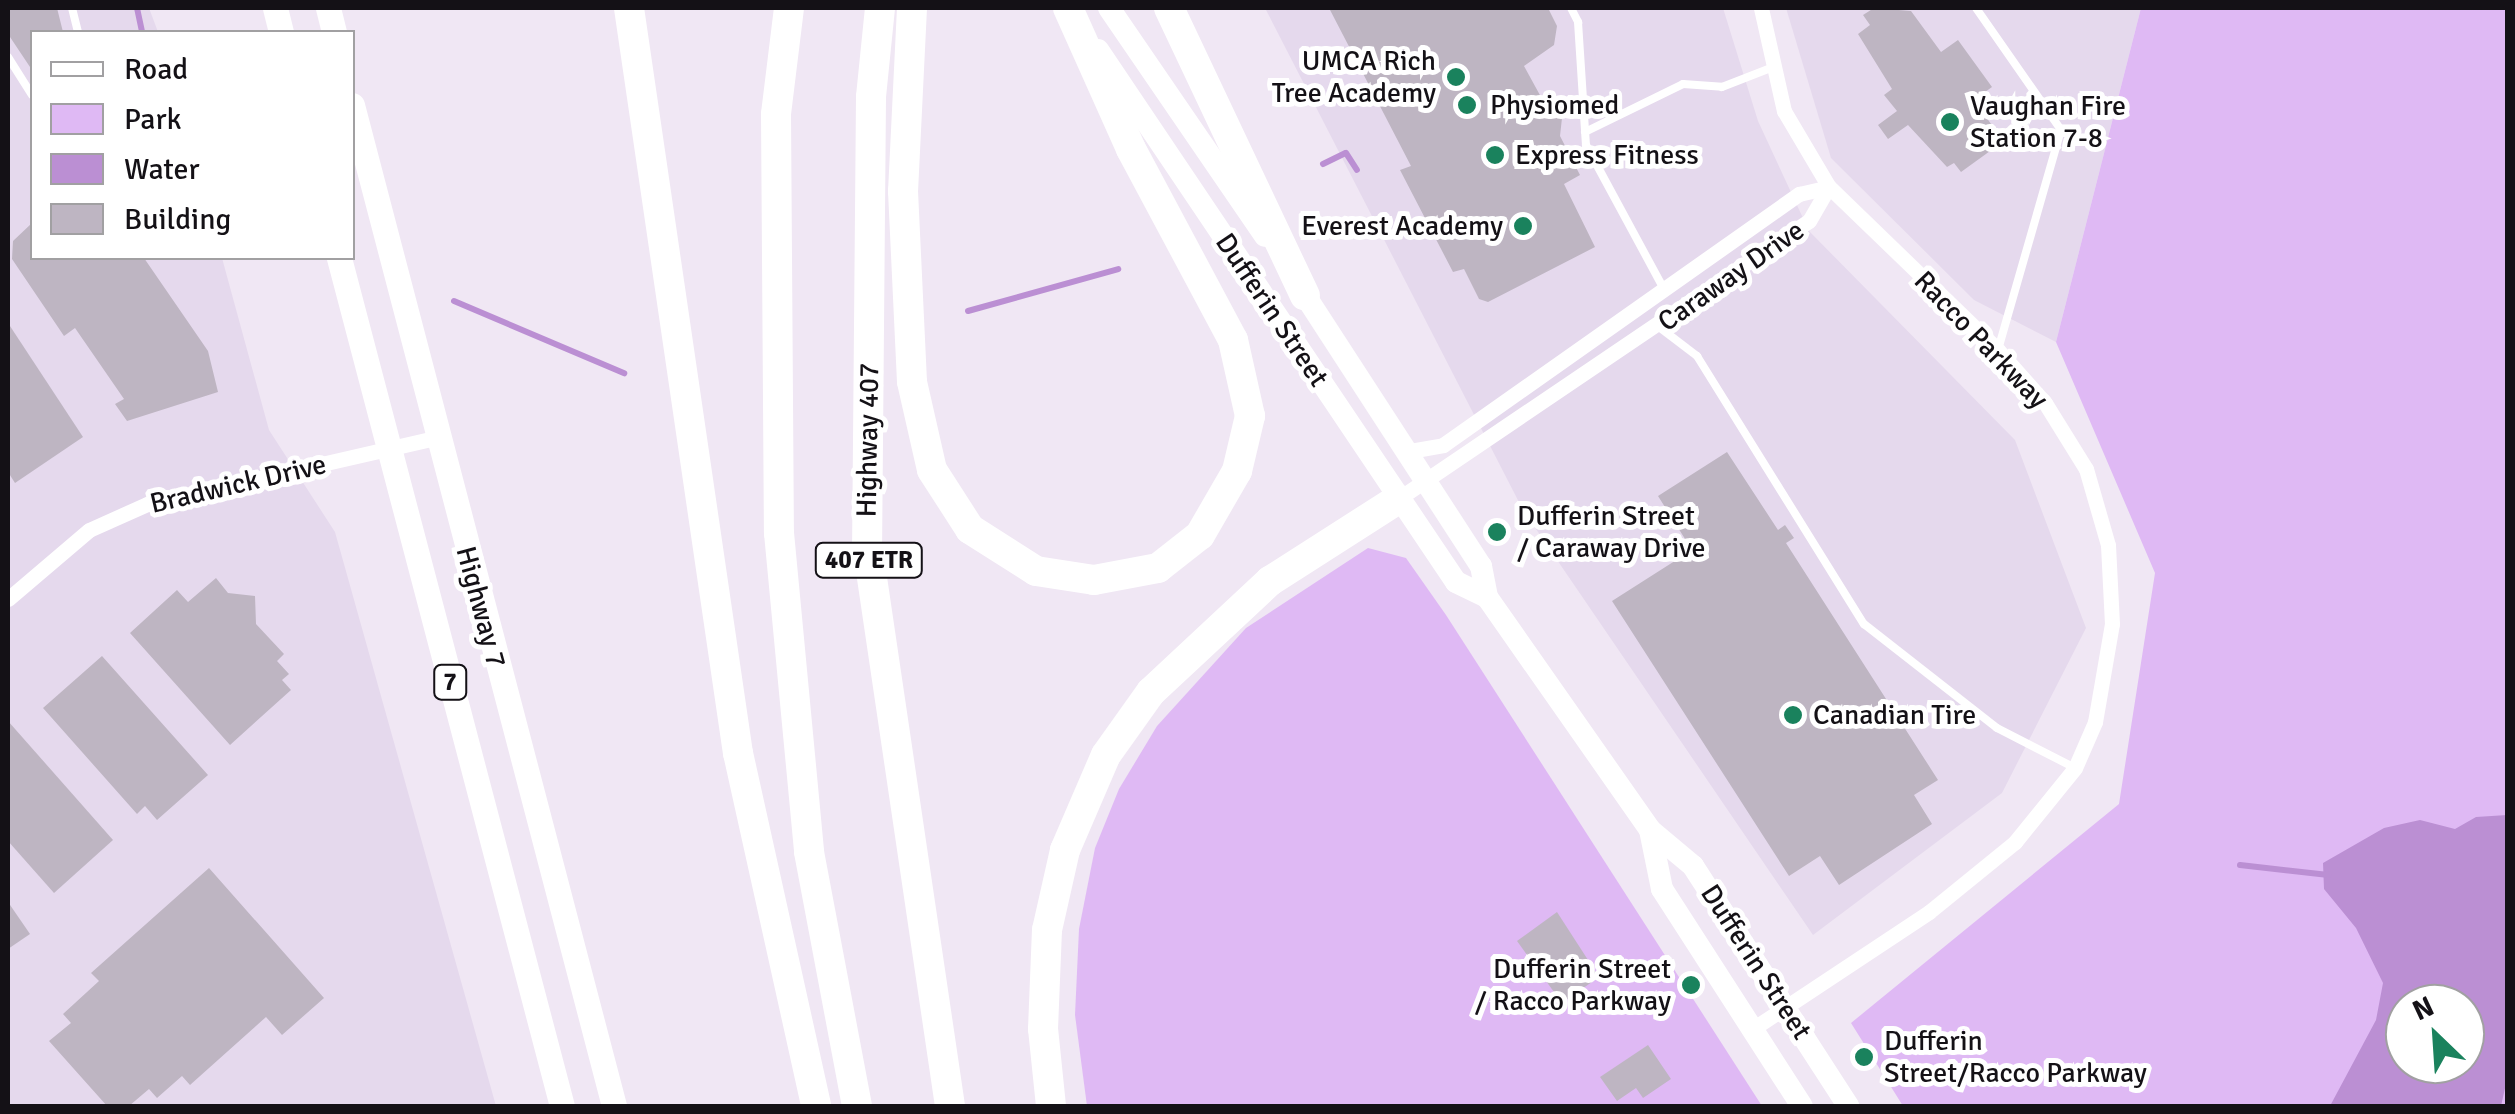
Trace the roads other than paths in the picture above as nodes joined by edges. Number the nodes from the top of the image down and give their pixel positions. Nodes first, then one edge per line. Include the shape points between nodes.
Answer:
1 (629, 8) edge
2 (789, 8) edge
3 (880, 8) edge
4 (912, 8) edge
5 (1069, 8) edge
6 (1110, 8) edge
7 (1168, 8) edge
8 (1570, 8) edge
9 (1761, 8) edge
10 (1976, 8) edge
11 (8, 57) edge
12 (1771, 68) junction
13 (30, 92) edge
14 (355, 118) edge
15 (1584, 132) junction
16 (1828, 187) junction
17 (340, 260) edge
18 (1666, 292) junction
19 (1306, 296) junction
20 (1659, 327) junction
21 (1998, 350) junction
22 (436, 438) junction
23 (388, 450) junction
24 (1404, 452) junction
25 (1410, 491) junction
26 (8, 599) edge
27 (2076, 768) junction
28 (1650, 830) junction
29 (1784, 1006) junction
30 (1754, 1028) junction
31 (562, 1106) edge
32 (614, 1106) edge
33 (816, 1106) edge
34 (857, 1106) edge
35 (950, 1106) edge
36 (1051, 1106) edge
37 (1802, 1106) edge
38 (1848, 1106) edge

1 - 33 highway via 738,754
2 - 34 highway, 407 ETR via 776,114 779,533 810,852
3 - 35 highway, Highway 407 / 407 ETR via 871,97 867,544
4 - 5 highway via 904,210 912,382 932,470 970,530 1036,572 1094,580 1158,568 1200,536 1237,470 1250,416 1233,340 1131,149
5 - 25 main road, Dufferin Street
6 - 19 main road, Dufferin Street
7 - 19 highway
8 - 15 lane via 1578,22
9 - 12 street, Racco Parkway
10 - 21 lane via 2061,130
11 - 13 lane
12 - 15 lane via 1722,87 1684,84
12 - 16 street, Racco Parkway via 1784,111
14 - 22 main road, Highway 7 / 7
15 - 18 lane
16 - 18 street, Caraway Drive via 1796,196
16 - 20 street, Caraway Drive via 1816,215
16 - 21 street, Racco Parkway
17 - 23 main road, Highway 7 / 7
18 - 24 street, Caraway Drive via 1442,445
19 - 24 main road, Dufferin Street
20 - 25 street, Caraway Drive
20 - 27 lane via 1697,356 1864,624 1997,728
21 - 27 street, Racco Parkway via 2045,403 2086,469 2108,546 2112,624 2094,722
22 - 23 street, Bradwick Drive
22 - 32 main road, Highway 7 / 7
23 - 26 street, Bradwick Drive via 147,504 89,530
23 - 31 main road, Highway 7 / 7
24 - 25 main road, Dufferin Street
25 - 28 main road, Dufferin Street via 1456,582 1487,596
25 - 36 highway via 1246,602 1151,692 1106,755 1065,850 1047,930 1043,1029
27 - 29 street, Racco Parkway via 2015,842 1929,912
28 - 29 main road, Dufferin Street via 1693,866
28 - 30 main road, Dufferin Street via 1662,889
29 - 30 street, Racco Parkway
29 - 38 main road, Dufferin Street
30 - 37 main road, Dufferin Street

